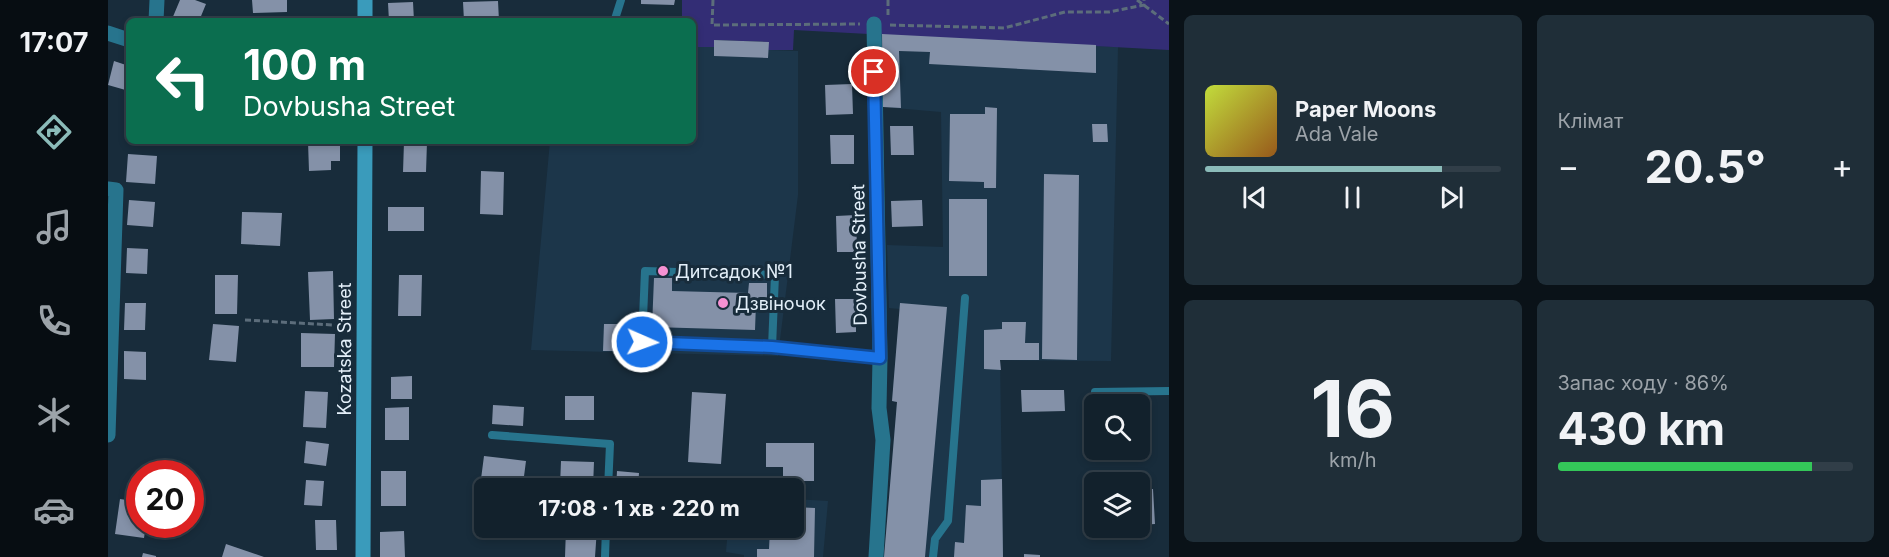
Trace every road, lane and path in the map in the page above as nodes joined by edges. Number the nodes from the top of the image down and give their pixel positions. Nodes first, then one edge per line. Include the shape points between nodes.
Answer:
1 (157, 0) edge
2 (365, 0) edge
3 (621, 0) edge
4 (713, 0) edge
5 (888, 0) edge
6 (1137, 0) edge
7 (1144, 0) edge
8 (1144, 5) junction
9 (156, 18) edge
10 (365, 18) edge
11 (615, 18) edge
12 (874, 24) joint
13 (1169, 24) edge
14 (108, 33) edge
15 (126, 39) edge
16 (365, 144) edge
17 (108, 189) edge
18 (965, 298) dead end
19 (245, 320) dead end
20 (363, 327) junction
21 (772, 347) junction
22 (880, 358) junction
23 (1169, 391) edge
24 (1095, 392) dead end
25 (108, 435) edge
26 (492, 435) dead end
27 (608, 478) edge
28 (606, 538) edge
29 (363, 557) edge
30 (605, 557) edge
31 (876, 557) edge
32 (933, 557) edge

1 - 9 street
2 - 10 street
3 - 11 lane
4 - 12 path via 712,25
5 - 8 path via 888,25 1004,28 1065,12 1109,12
6 - 8 path
7 - 8 path
8 - 13 path
12 - 22 street, Dovbusha Street
14 - 15 street
16 - 20 street, Kozatska Street
17 - 25 street via 116,190
18 - 32 lane via 948,521 935,539
19 - 20 path
20 - 29 street, Kozatska Street
21 - 21 lane via 642,342 645,271 775,275
21 - 22 lane
22 - 31 street, Dovbusha Street via 883,440
23 - 24 lane
26 - 27 lane via 610,444
28 - 30 lane

